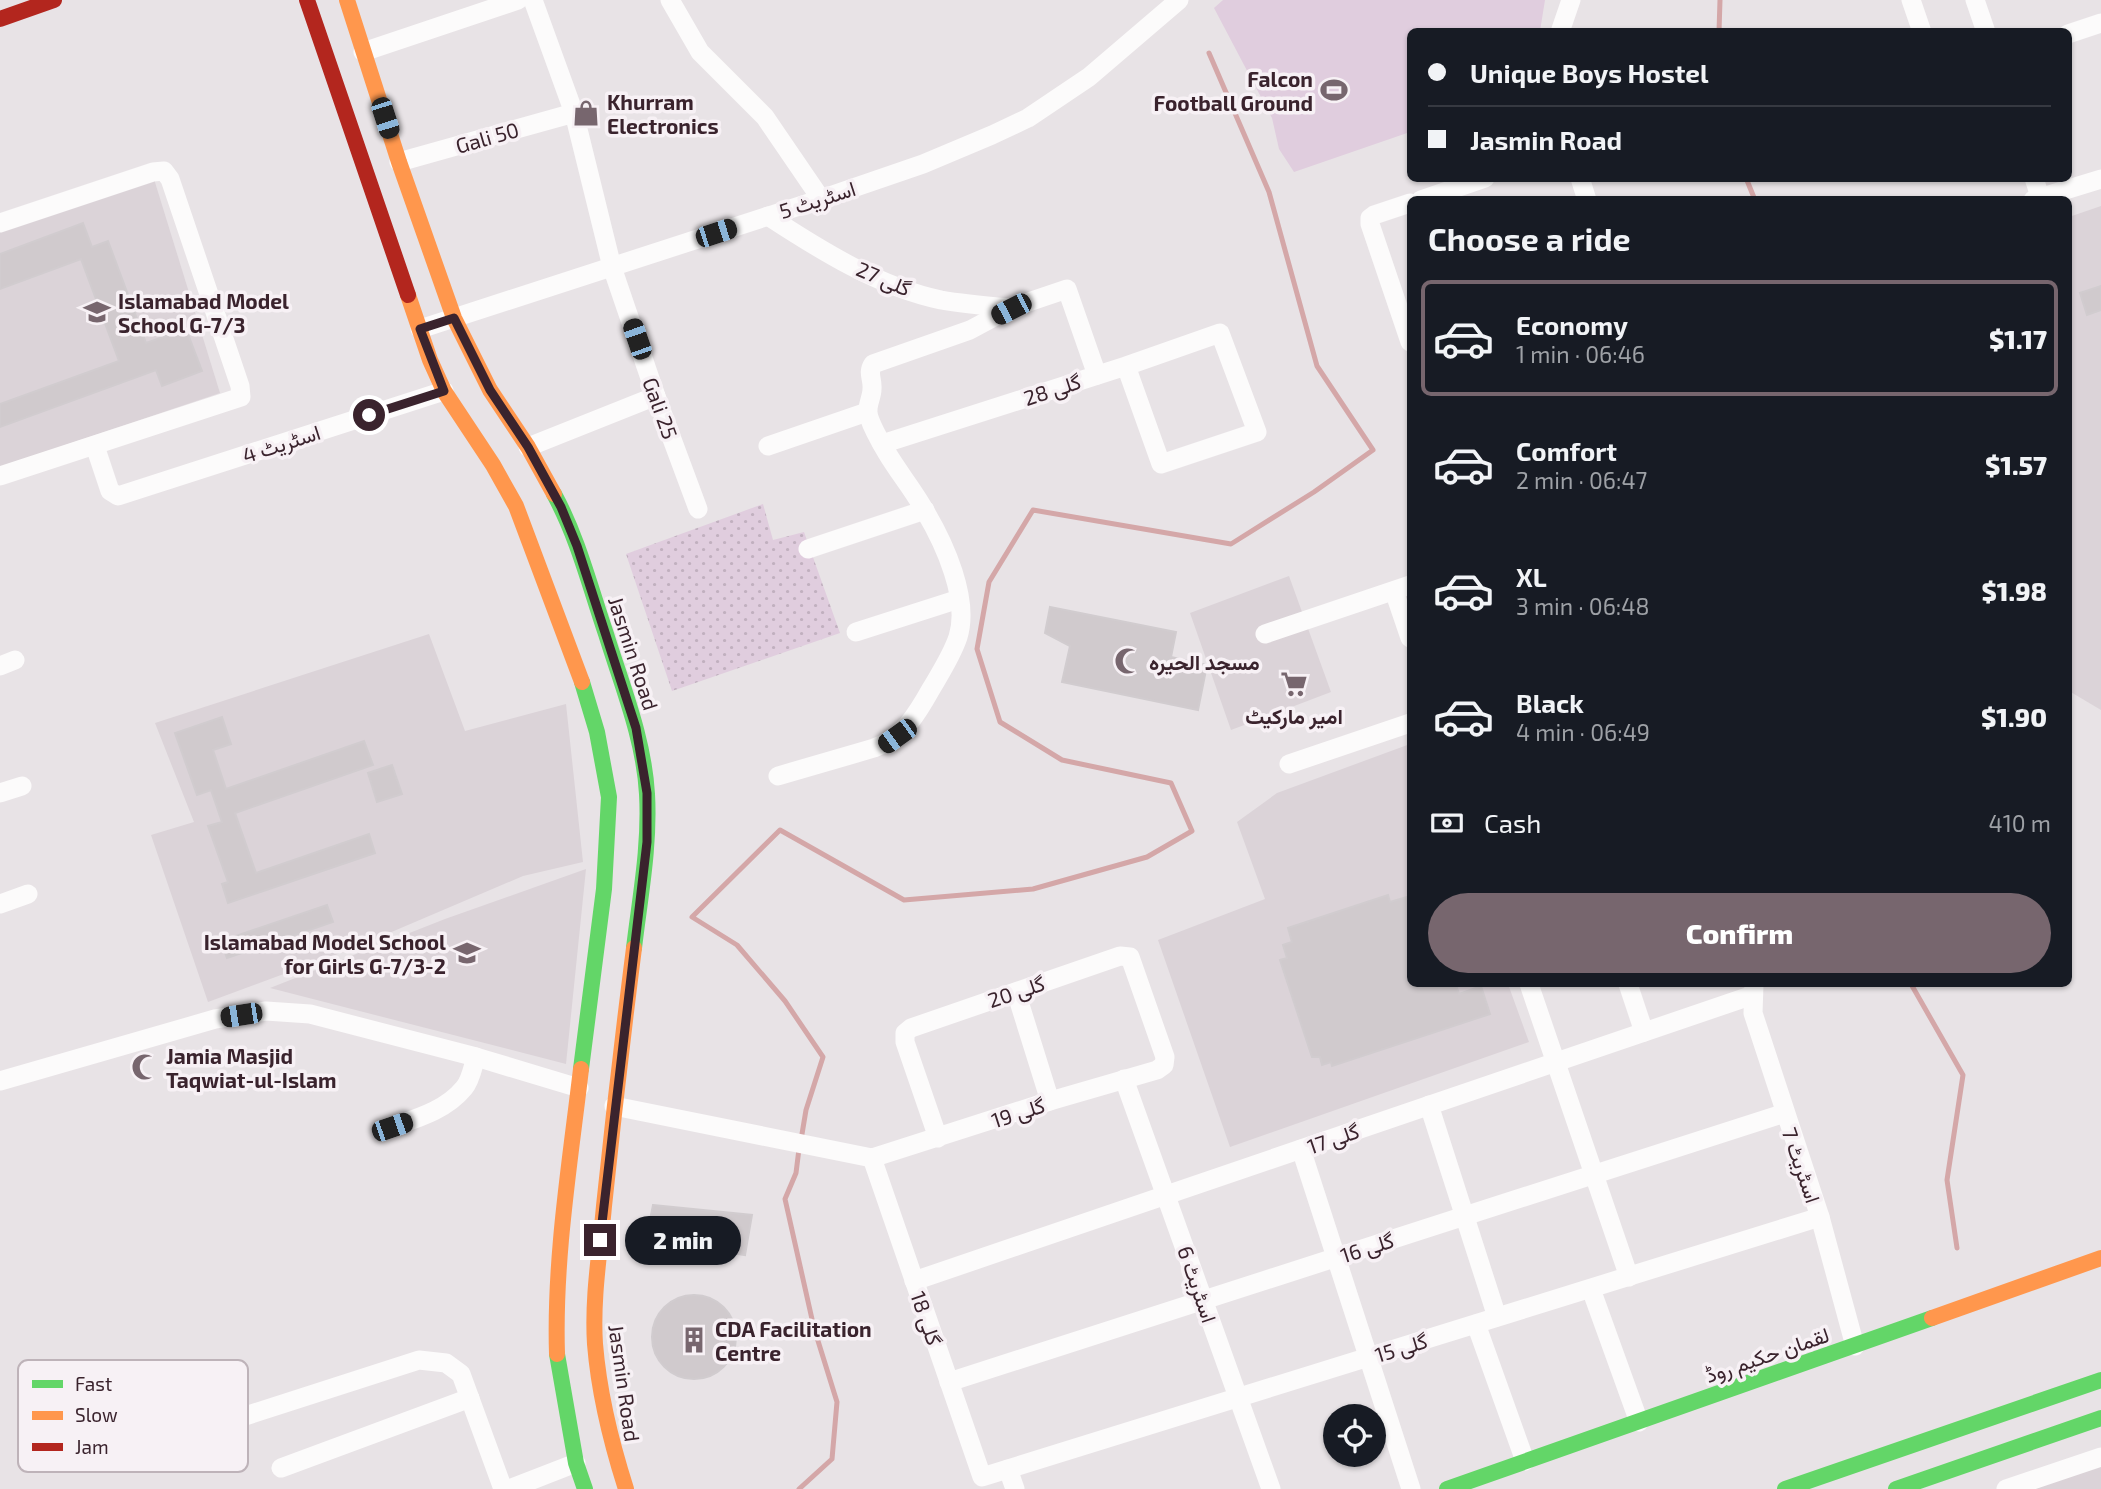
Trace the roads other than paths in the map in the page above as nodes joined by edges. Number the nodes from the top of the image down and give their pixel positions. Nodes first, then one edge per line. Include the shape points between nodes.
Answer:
1 (54, 0) edge
2 (307, 0) edge
3 (347, 0) edge
4 (518, 0) edge
5 (533, 0) edge
6 (670, 0) edge
7 (1179, 0) edge
8 (1571, 0) edge
9 (1911, 0) edge
10 (1975, 0) edge
11 (0, 19) edge
12 (2101, 23) edge
13 (1561, 28) edge
14 (1921, 28) edge
15 (1985, 28) edge
16 (2072, 33) edge
17 (363, 52) junction
18 (574, 113) junction
19 (399, 162) junction
20 (2101, 179) edge
21 (1467, 192) edge
22 (2035, 192) edge
23 (1444, 196) edge
24 (821, 199) junction
25 (1407, 204) edge
26 (768, 216) junction
27 (0, 223) edge
28 (612, 267) junction
29 (1011, 309) junction
30 (454, 318) junction
31 (1407, 328) edge
32 (420, 329) junction
33 (1126, 366) junction
34 (1097, 375) junction
35 (444, 391) junction
36 (656, 396) junction
37 (867, 411) junction
38 (882, 444) junction
39 (95, 446) junction
40 (768, 446) dead end
41 (528, 447) junction
42 (0, 476) edge
43 (698, 509) dead end
44 (925, 510) junction
45 (808, 549) dead end
46 (1402, 588) edge
47 (959, 599) junction
48 (1407, 619) edge
49 (856, 632) dead end
50 (1265, 634) dead end
51 (1407, 724) edge
52 (1289, 764) dead end
53 (778, 776) dead end
54 (22, 786) dead end
55 (0, 793) edge
56 (28, 894) dead end
57 (0, 904) edge
58 (1530, 987) edge
59 (1629, 987) edge
60 (1753, 989) edge
61 (1016, 992) junction
62 (1644, 1032) junction
63 (477, 1057) junction
64 (1556, 1062) junction
65 (1164, 1065) joint
66 (1124, 1079) junction
67 (0, 1081) edge
68 (579, 1088) junction
69 (1050, 1101) junction
70 (1429, 1105) junction
71 (614, 1106) junction
72 (1785, 1112) junction
73 (392, 1127) dead end
74 (938, 1138) junction
75 (1301, 1149) junction
76 (872, 1158) junction
77 (1594, 1174) junction
78 (1167, 1195) junction
79 (1465, 1216) junction
80 (1820, 1217) junction
81 (1336, 1257) junction
82 (2101, 1258) edge
83 (1629, 1277) junction
84 (914, 1281) junction
85 (1591, 1289) junction
86 (1203, 1300) junction
87 (1497, 1317) junction
88 (1476, 1324) junction
89 (1855, 1346) junction
90 (1367, 1358) junction
91 (2101, 1380) edge
92 (949, 1382) junction
93 (1240, 1397) junction
94 (470, 1398) junction
95 (248, 1415) edge
96 (2101, 1418) edge
97 (1639, 1422) junction
98 (589, 1449) junction
99 (2101, 1457) edge
100 (1525, 1461) junction
101 (281, 1468) dead end
102 (1008, 1469) junction
103 (982, 1477) joint
104 (503, 1489) edge
105 (509, 1489) edge
106 (585, 1489) edge
107 (626, 1489) edge
108 (1016, 1489) edge
109 (1271, 1489) edge
110 (1410, 1489) edge
111 (1447, 1489) edge
112 (1786, 1489) edge
113 (1896, 1489) edge
114 (2006, 1489) edge

1 - 11 street
2 - 32 street, Jasmin Road
3 - 17 street, Jasmin Road
4 - 17 street
5 - 18 street, Gali 25
6 - 24 street via 700,52 765,117
7 - 24 street, اسٹریٹ 5 via 1089,77 1028,118 923,164
8 - 13 street
9 - 14 street
10 - 15 street
12 - 16 street
17 - 19 street, Jasmin Road
18 - 19 street, Gali 50
18 - 28 street, Gali 25
19 - 30 street, Jasmin Road
20 - 22 street
21 - 23 street
24 - 26 street, اسٹریٹ 5
25 - 31 street via 1370,218
26 - 28 street, اسٹریٹ 5
26 - 29 street, گلی 27 via 867,273 904,288 940,299
27 - 39 street via 153,172 164,171 170,179 241,397
28 - 30 street, اسٹریٹ 5
28 - 36 street, Gali 25
29 - 34 street, گلی 27 via 1067,289
29 - 37 street, گلی 27 via 970,330 873,364
30 - 32 street, اسٹریٹ 5
30 - 41 street, Jasmin Road via 490,390
32 - 35 street, Jasmin Road
33 - 33 street, گلی 28 via 1161,464 1257,432 1220,333
33 - 34 street, گلی 28
34 - 38 street, گلی 28
35 - 39 street, اسٹریٹ 4 via 118,496 110,491
35 - 68 street, Jasmin Road via 516,506 597,732 609,796 604,889
36 - 41 street
36 - 43 street, Gali 25
37 - 38 street
37 - 40 street
38 - 44 street
39 - 42 street
41 - 71 street, Jasmin Road via 577,546 643,761 647,842
44 - 45 street
44 - 47 street via 949,559
46 - 48 street
46 - 50 street
47 - 49 street
47 - 53 street via 958,636 914,718 885,744
51 - 52 street
54 - 55 street
56 - 57 street
58 - 64 street
59 - 62 street
60 - 62 street, گلی 17
60 - 72 street, اسٹریٹ 7 via 1754,1013
61 - 65 street, گلی 20 via 1120,956 1130,957
61 - 69 street
61 - 74 street, گلی 20 via 905,1033
62 - 64 street, گلی 17
63 - 67 street via 310,1014 267,1011 215,1019
63 - 68 street
63 - 73 street via 466,1086 446,1103 428,1115
64 - 70 street, گلی 17
64 - 77 street
65 - 66 street, گلی 19
66 - 69 street, گلی 19
66 - 78 street, اسٹریٹ 6
68 - 98 street, Jasmin Road via 561,1244 557,1364
69 - 74 street, گلی 19
70 - 75 street, گلی 17
70 - 79 street
71 - 76 street
71 - 98 street, Jasmin Road via 595,1298
72 - 77 street, گلی 16
72 - 80 street, اسٹریٹ 7
74 - 76 street, گلی 19
75 - 78 street, گلی 17
75 - 81 street
76 - 84 street, گلی 18
77 - 79 street, گلی 16
77 - 83 street
78 - 84 street, گلی 17
78 - 86 street, اسٹریٹ 6
79 - 81 street, گلی 16
79 - 87 street
80 - 83 street, گلی 15
80 - 89 street, اسٹریٹ 7
81 - 86 street, گلی 16
81 - 90 street
82 - 89 street, لقمان حکیم روڈ
83 - 85 street, گلی 15
84 - 92 street, گلی 18
85 - 87 street, گلی 15
85 - 97 street
86 - 92 street, گلی 16
86 - 93 street, اسٹریٹ 6
87 - 88 street, گلی 15
88 - 90 street, گلی 15
88 - 100 street
89 - 97 street, لقمان حکیم روڈ
90 - 93 street, گلی 15
90 - 110 street
91 - 112 street
92 - 103 street, گلی 18
93 - 102 street, گلی 15
93 - 109 street, اسٹریٹ 6
94 - 95 street via 461,1374 446,1363 419,1360
94 - 101 street
94 - 104 street
96 - 113 street
97 - 100 street, لقمان حکیم روڈ
98 - 105 street
98 - 106 street, Jasmin Road
98 - 107 street, Jasmin Road
99 - 114 street
100 - 111 street, لقمان حکیم روڈ
102 - 103 street, گلی 15
102 - 108 street

